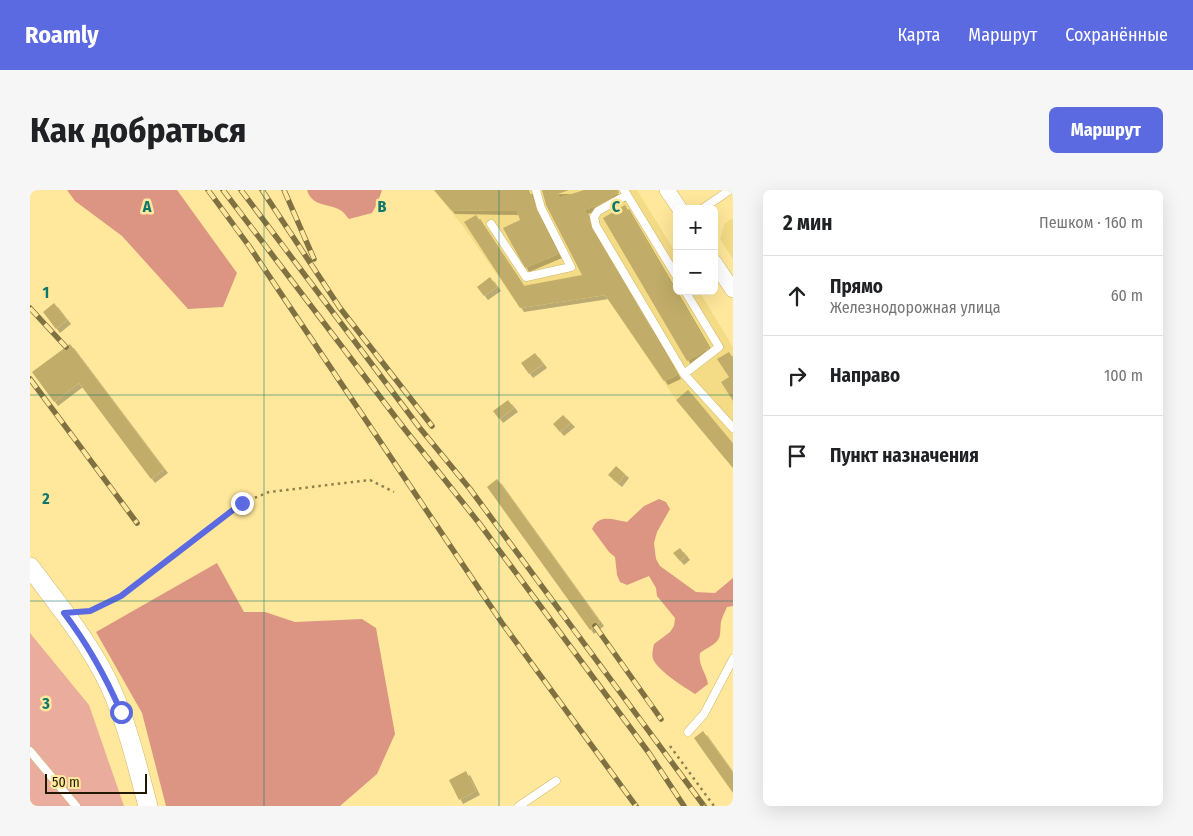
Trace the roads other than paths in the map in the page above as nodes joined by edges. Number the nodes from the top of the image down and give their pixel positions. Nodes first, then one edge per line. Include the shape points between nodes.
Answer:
1 (536, 190) edge
2 (667, 190) edge
3 (730, 190) edge
4 (626, 192) edge
5 (677, 205) edge
6 (708, 205) edge
7 (491, 224) dead end
8 (718, 268) edge
9 (673, 270) edge
10 (733, 290) edge
11 (687, 295) edge
12 (684, 374) junction
13 (733, 428) edge
14 (30, 566) edge
15 (733, 659) edge
16 (688, 732) dead end
17 (30, 751) edge
18 (556, 781) dead end
19 (76, 806) edge
20 (148, 806) edge
21 (519, 806) edge

1 - 7 lane via 541,208 571,267 526,277
2 - 5 street
3 - 6 lane
4 - 9 lane
4 - 12 lane via 598,211 594,218 596,226
8 - 10 street
11 - 12 lane via 719,347
12 - 13 lane
14 - 20 street via 105,676 117,703
15 - 16 lane via 704,714
17 - 19 lane
18 - 21 lane

